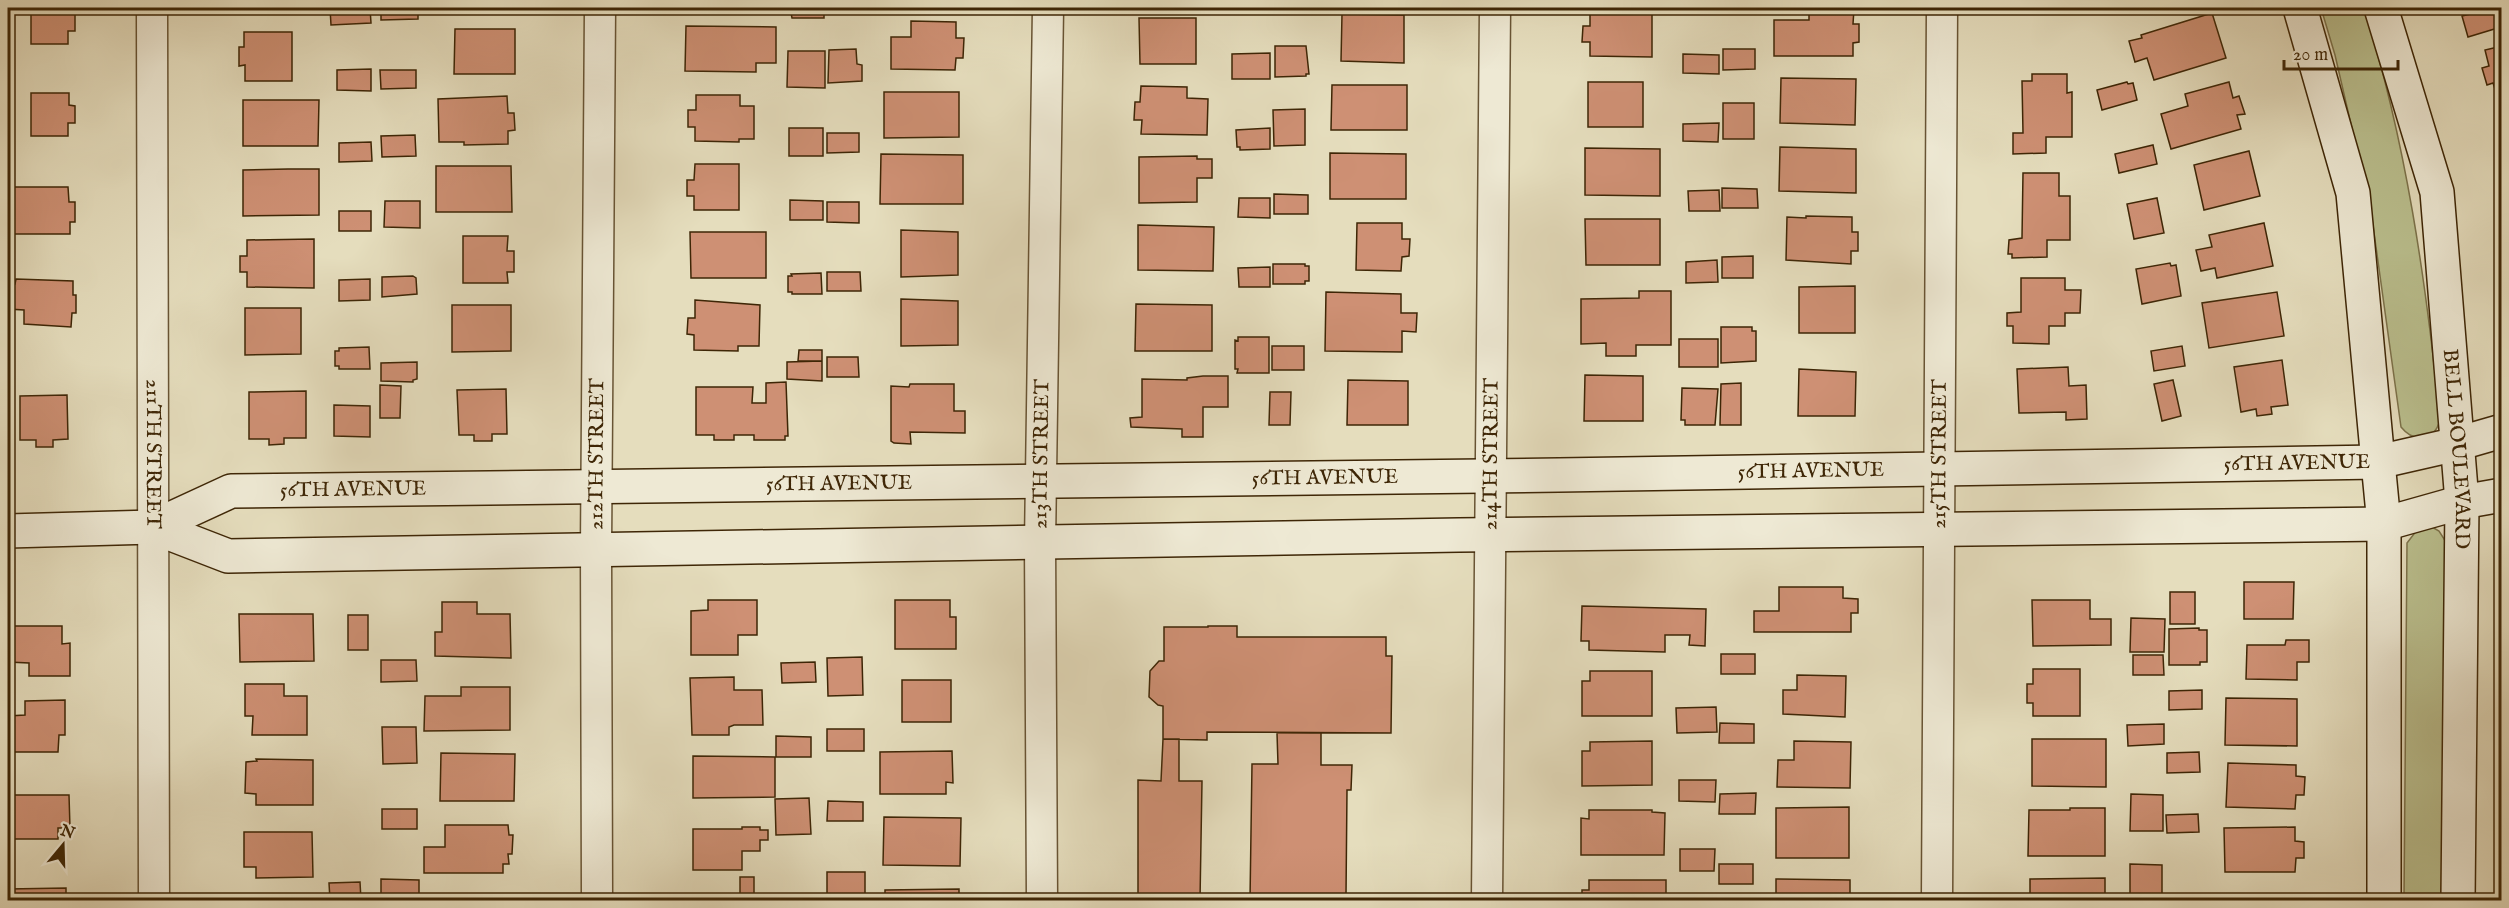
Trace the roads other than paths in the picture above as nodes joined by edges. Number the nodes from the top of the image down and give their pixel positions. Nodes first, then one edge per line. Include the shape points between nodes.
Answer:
1 (152, 8) edge
2 (600, 8) edge
3 (1048, 8) edge
4 (1495, 8) edge
5 (1942, 8) edge
6 (2301, 8) edge
7 (2381, 8) edge
8 (2502, 431) edge
9 (2457, 444) junction
10 (2378, 462) junction
11 (1940, 468) junction
12 (1490, 475) junction
13 (1042, 480) junction
14 (596, 487) junction
15 (2502, 495) edge
16 (2462, 502) junction
17 (2384, 524) junction
18 (153, 527) junction
19 (1939, 529) junction
20 (8, 531) edge
21 (1489, 534) junction
22 (1040, 543) junction
23 (596, 548) junction
24 (154, 900) edge
25 (597, 900) edge
26 (1042, 900) edge
27 (1488, 900) edge
28 (1937, 900) edge
29 (2384, 900) edge
30 (2458, 900) edge

1 - 18 street, 211TH STREET
2 - 14 street, 212TH STREET
3 - 13 street, 213TH STREET
4 - 12 street, 214TH STREET
5 - 11 street, 215TH STREET
6 - 10 street via 2353,193
7 - 9 street, BELL BOULEVARD via 2437,192
8 - 9 street, 56TH AVENUE
9 - 10 street, 56TH AVENUE
9 - 16 street, BELL BOULEVARD
10 - 11 street, 56TH AVENUE
10 - 17 street
11 - 12 street, 56TH AVENUE
11 - 19 street, 215TH STREET
12 - 13 street, 56TH AVENUE
12 - 21 street, 214TH STREET
13 - 14 street, 56TH AVENUE
13 - 22 street, 213TH STREET
14 - 18 street, 56TH AVENUE via 231,491
14 - 23 street, 212TH STREET
15 - 16 street, 56TH AVENUE
16 - 17 street, 56TH AVENUE
16 - 30 street, BELL BOULEVARD
17 - 19 street, 56TH AVENUE
17 - 29 street
18 - 20 street, 56TH AVENUE
18 - 23 street, 56TH AVENUE via 228,556
18 - 24 street, 211TH STREET
19 - 21 street, 56TH AVENUE
19 - 28 street, 215TH STREET
21 - 22 street, 56TH AVENUE
21 - 27 street, 214TH STREET
22 - 23 street, 56TH AVENUE
22 - 26 street, 213TH STREET
23 - 25 street, 212TH STREET

